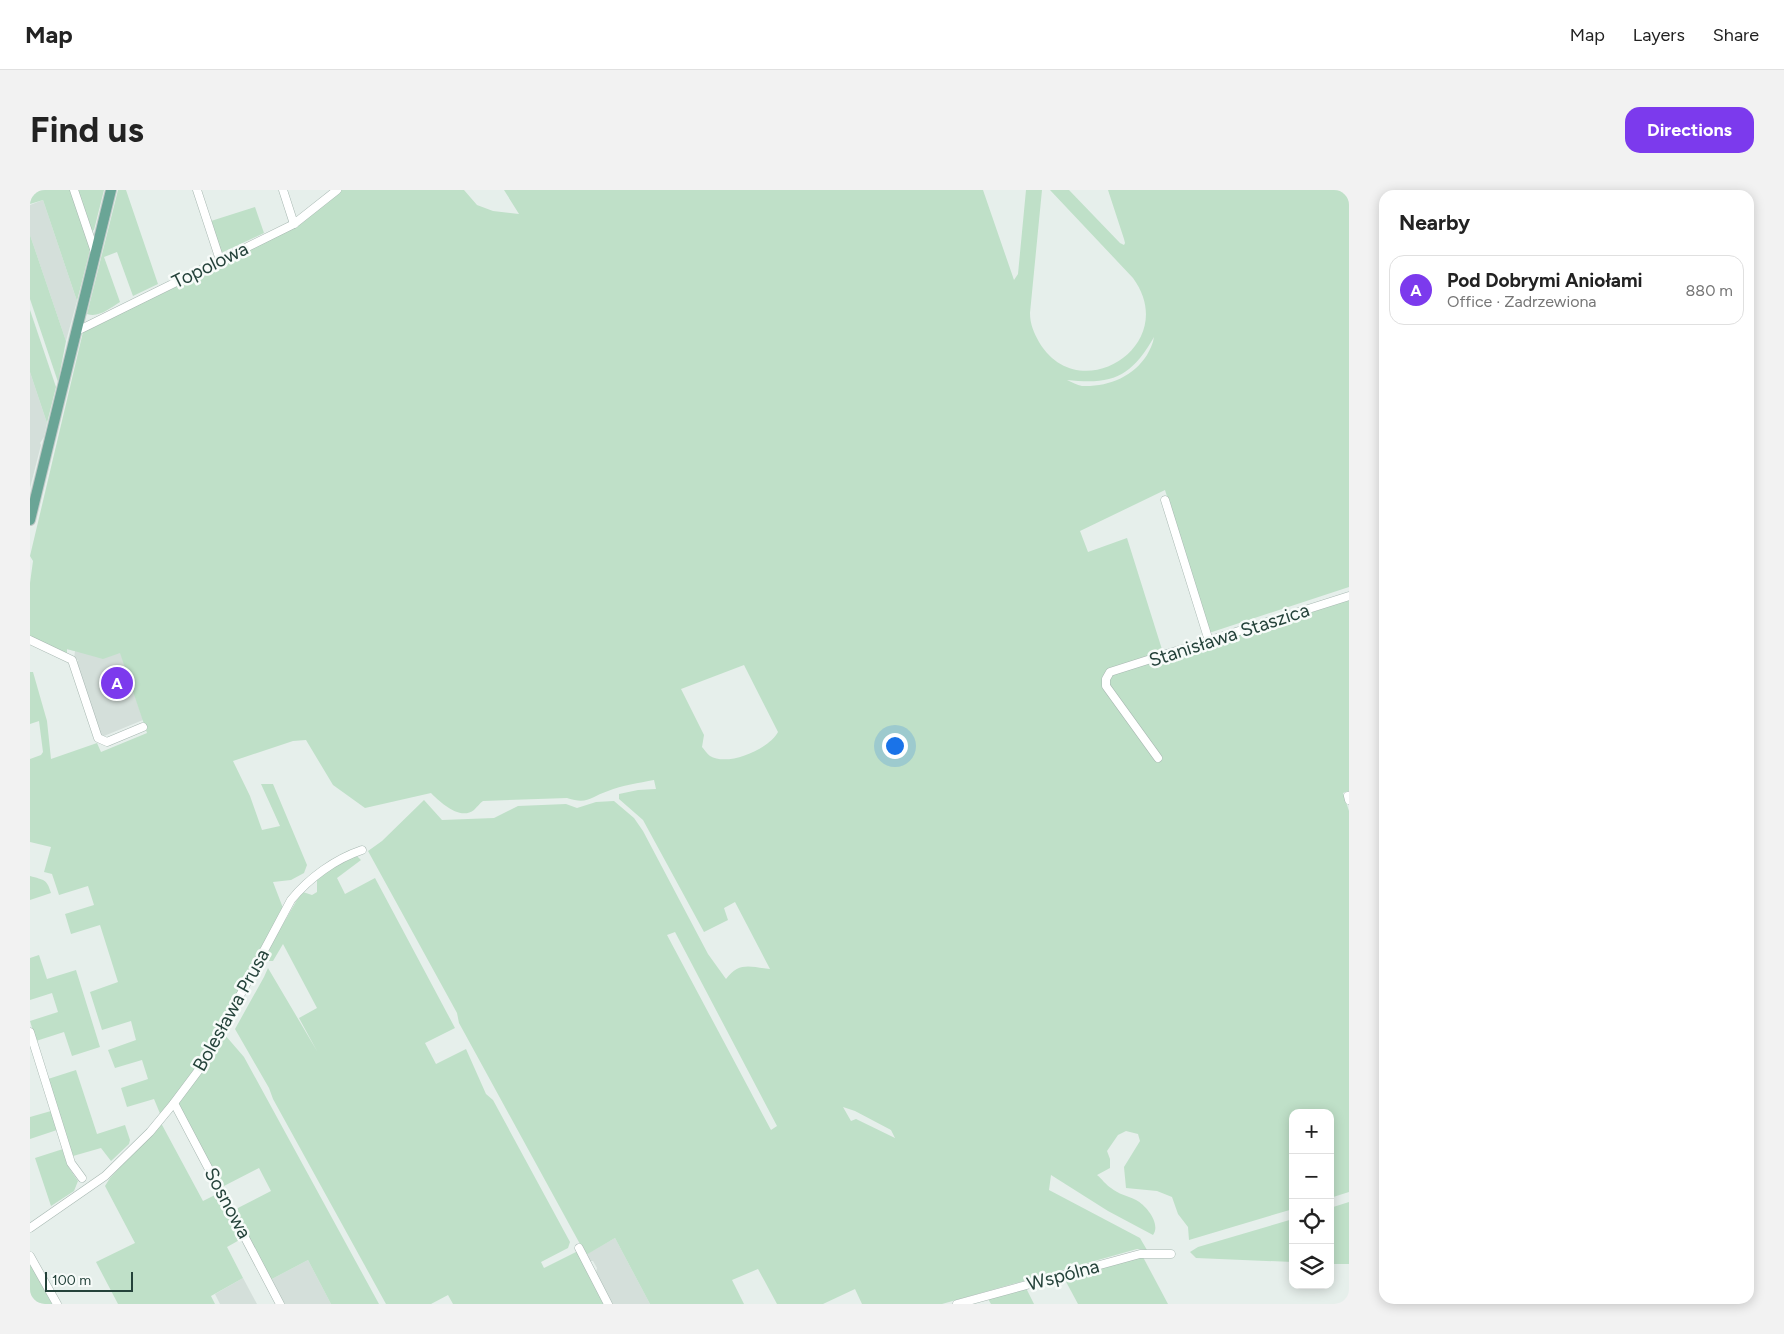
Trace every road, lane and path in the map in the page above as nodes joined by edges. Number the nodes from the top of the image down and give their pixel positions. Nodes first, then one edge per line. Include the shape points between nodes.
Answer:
1 (74, 190) edge
2 (112, 190) edge
3 (197, 190) edge
4 (283, 190) edge
5 (337, 190) edge
6 (294, 224) junction
7 (96, 253) junction
8 (220, 260) junction
9 (77, 331) junction
10 (33, 496) edge
11 (1165, 500) dead end
12 (30, 520) edge
13 (1349, 596) edge
14 (30, 640) edge
15 (1208, 641) junction
16 (143, 728) dead end
17 (1158, 758) dead end
18 (362, 850) dead end
19 (30, 1032) edge
20 (174, 1104) junction
21 (82, 1178) dead end
22 (30, 1228) edge
23 (579, 1248) dead end
24 (1171, 1254) dead end
25 (30, 1256) edge
26 (57, 1304) edge
27 (280, 1304) edge
28 (608, 1304) edge
29 (957, 1304) edge

1 - 7 street
2 - 7 main road
3 - 8 street
4 - 6 street
5 - 6 street, Topolowa
6 - 8 street, Topolowa
7 - 9 main road
8 - 9 street, Topolowa
9 - 10 main road
10 - 12 main road
11 - 15 street
13 - 15 street, Stanisława Staszica
14 - 16 street via 72,660 98,738 107,742
15 - 17 street, Stanisława Staszica via 1110,672 1106,679 1106,686
18 - 20 street, Bolesława Prusa via 333,864 290,900 204,1063
19 - 21 street via 71,1163
20 - 22 street, Bolesława Prusa via 105,1176
20 - 27 street, Sosnowa
23 - 28 street
24 - 29 street, Wspólna via 1140,1254
25 - 26 street

